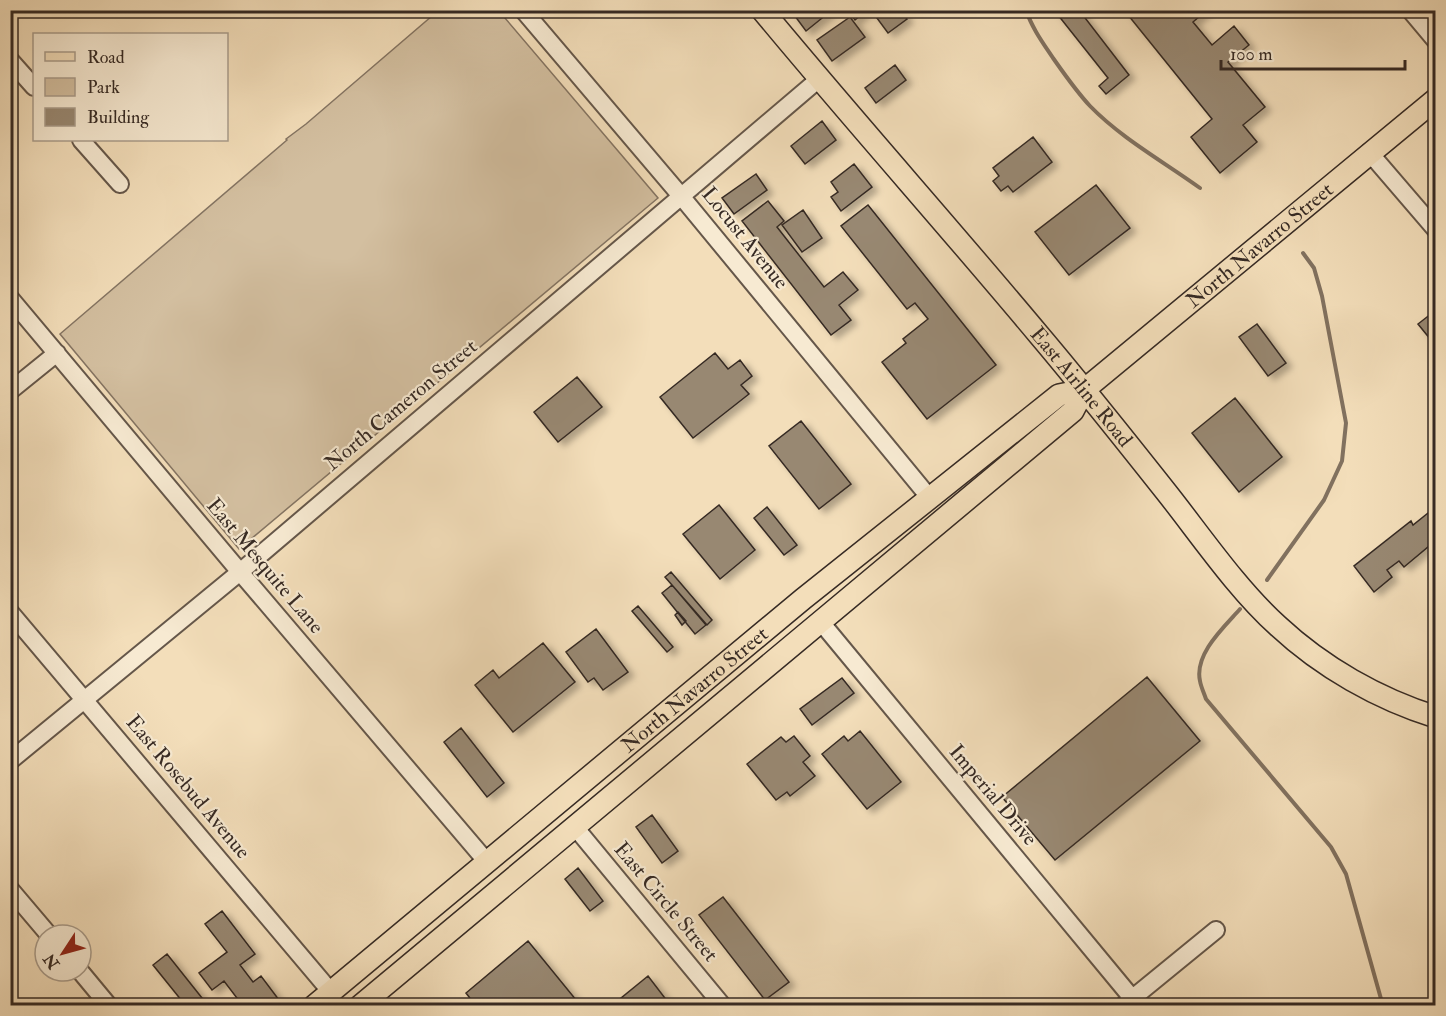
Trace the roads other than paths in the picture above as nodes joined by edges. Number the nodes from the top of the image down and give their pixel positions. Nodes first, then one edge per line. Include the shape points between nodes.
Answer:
1 (523, 10) edge
2 (762, 10) edge
3 (1410, 10) edge
4 (1436, 41) edge
5 (10, 60) edge
6 (819, 79) junction
7 (33, 86) edge
8 (1436, 99) edge
9 (82, 141) edge
10 (1369, 153) junction
11 (120, 184) dead end
12 (681, 196) junction
13 (1436, 230) edge
14 (10, 298) edge
15 (57, 352) junction
16 (1084, 390) junction
17 (10, 391) edge
18 (929, 497) junction
19 (240, 572) junction
20 (10, 612) edge
21 (820, 621) junction
22 (86, 700) junction
23 (1436, 717) edge
24 (10, 761) edge
25 (545, 813) junction
26 (575, 827) junction
27 (487, 862) junction
28 (10, 889) edge
29 (40, 923) edge
30 (1216, 930) dead end
31 (90, 983) edge
32 (333, 999) edge
33 (1127, 1002) edge
34 (364, 1004) edge
35 (109, 1005) edge
36 (314, 1005) edge
37 (723, 1005) edge

1 - 12 street, Locust Avenue
2 - 6 main road, East Airline Road
3 - 4 street
5 - 7 street
6 - 12 street, North Cameron Street
6 - 16 main road, East Airline Road
8 - 10 main road, North Navarro Street
9 - 11 street
10 - 13 street
10 - 16 main road, North Navarro Street
12 - 18 street, Locust Avenue
12 - 19 street, North Cameron Street
14 - 15 street, East Mesquite Lane
15 - 17 street
15 - 19 street, East Mesquite Lane
16 - 18 main road, North Navarro Street via 1059,395
16 - 21 main road, North Navarro Street via 1073,411
16 - 23 main road, East Airline Road via 1277,626 1344,676
18 - 25 main road, North Navarro Street
19 - 22 street, North Cameron Street
19 - 27 street, East Mesquite Lane
20 - 22 street, East Rosebud Avenue
21 - 26 main road, North Navarro Street
21 - 33 street, Imperial Drive
22 - 24 street, North Cameron Street
22 - 32 street, East Rosebud Avenue
25 - 27 main road, North Navarro Street
25 - 34 main road via 539,833 365,982 360,989
26 - 34 main road, North Navarro Street
26 - 37 street, East Circle Street
27 - 32 main road, North Navarro Street
28 - 29 street
30 - 33 street
31 - 35 street
32 - 36 main road, North Navarro Street

